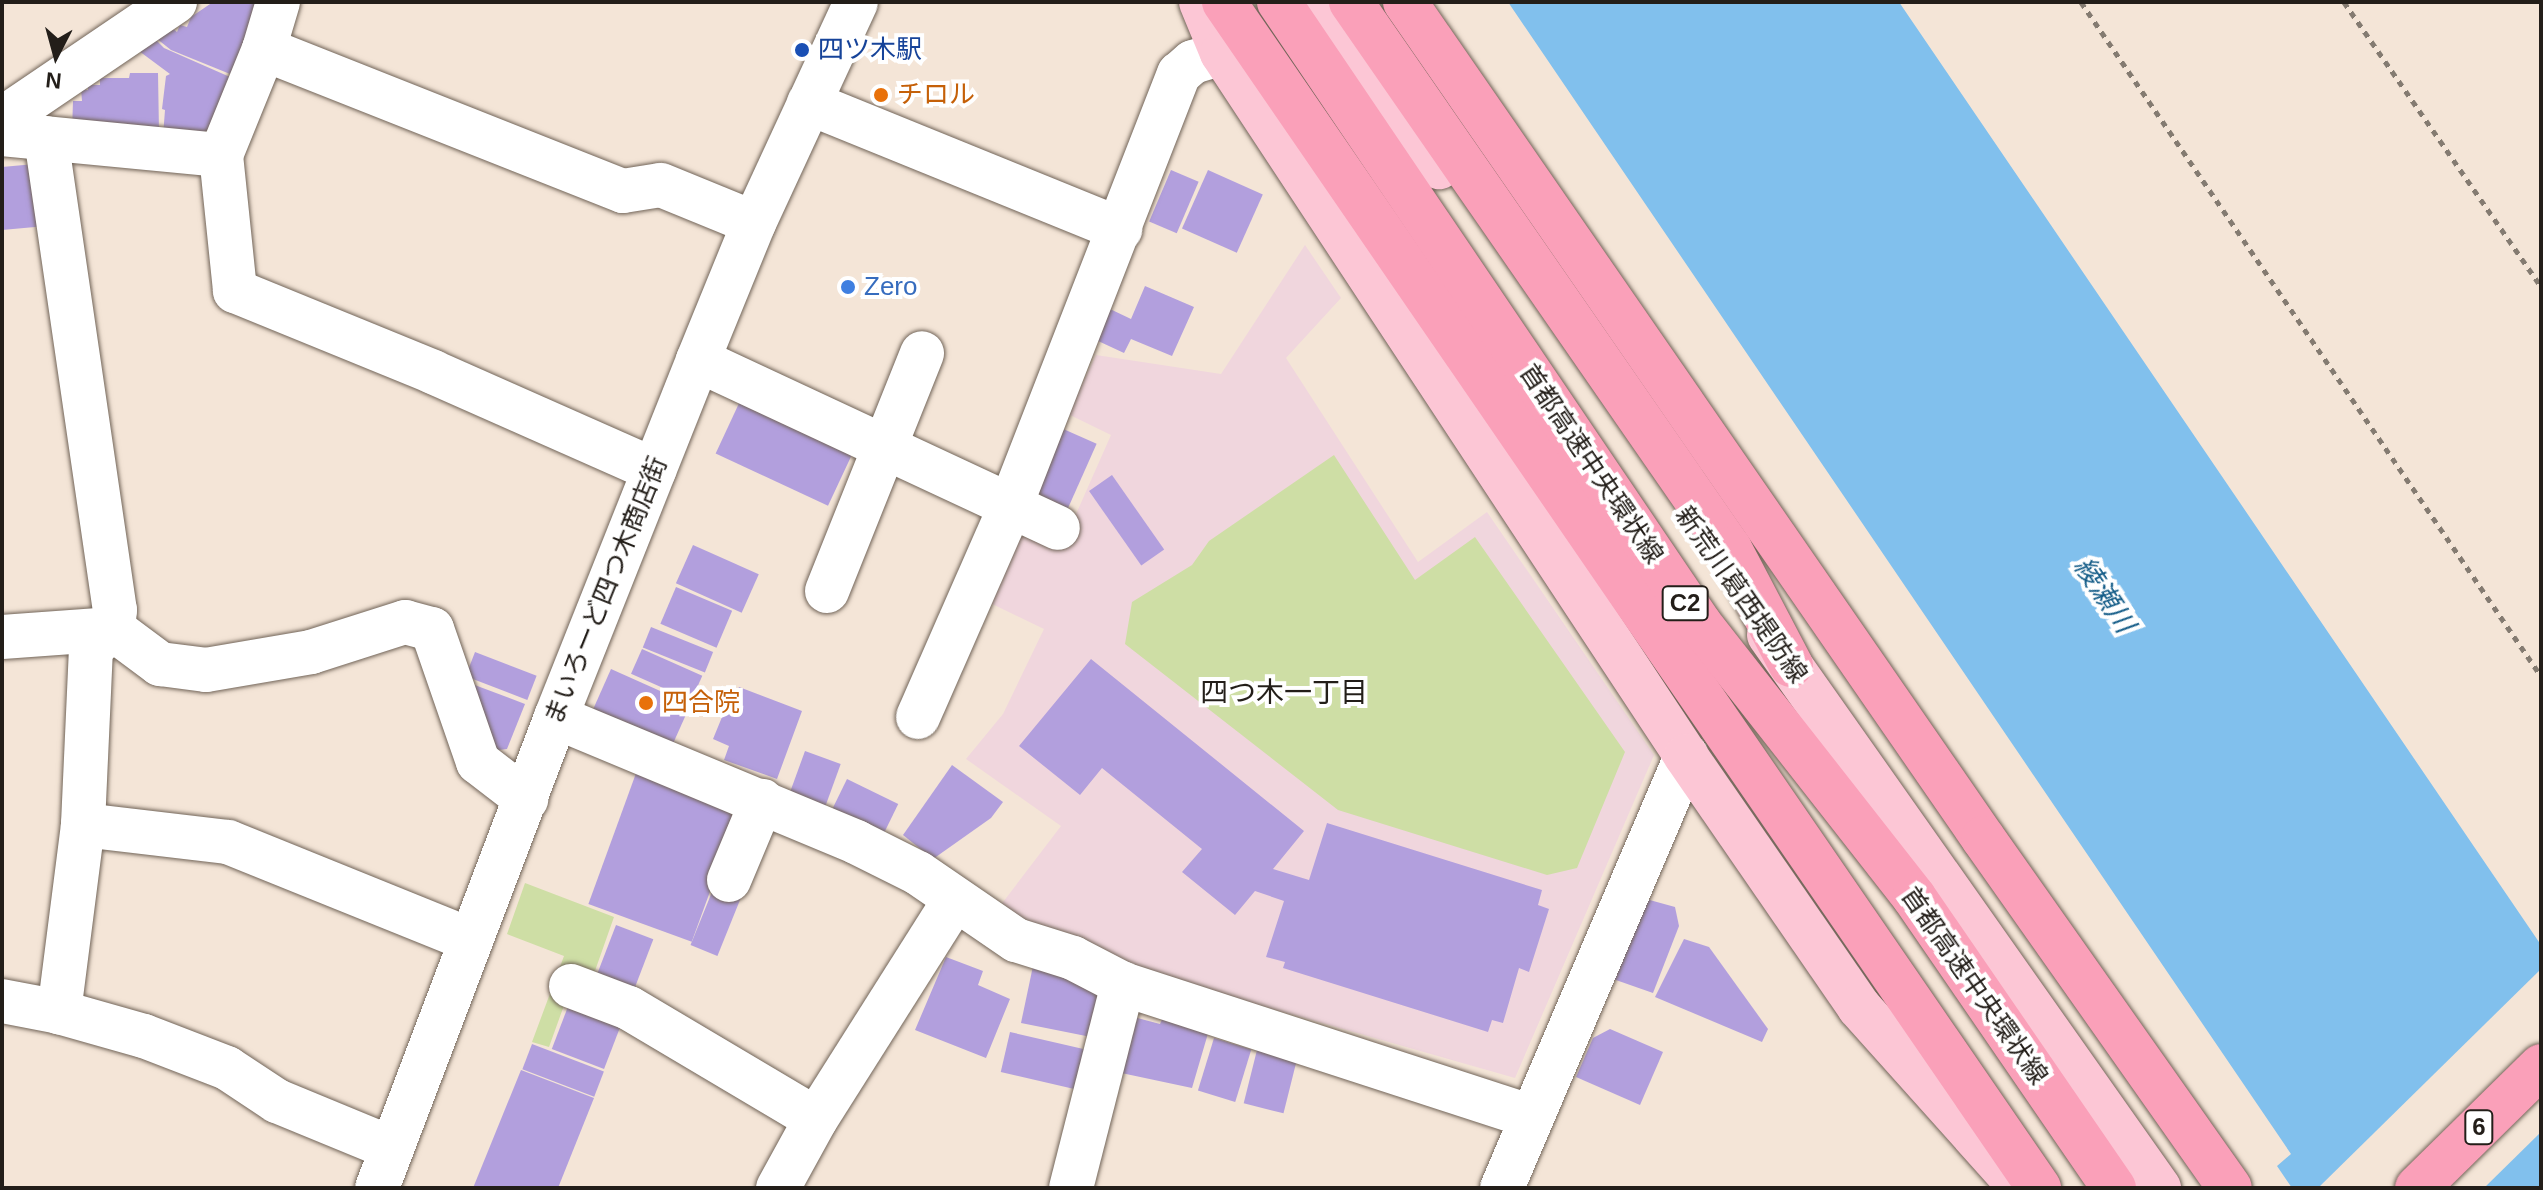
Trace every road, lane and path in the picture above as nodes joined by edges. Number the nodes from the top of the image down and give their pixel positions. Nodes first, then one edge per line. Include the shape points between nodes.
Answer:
1 (175, 2) edge
2 (278, 2) edge
3 (856, 2) edge
4 (1185, 2) edge
5 (1201, 2) edge
6 (1224, 2) edge
7 (1279, 2) edge
8 (1323, 2) edge
9 (1351, 2) edge
10 (1405, 2) edge
11 (2081, 2) edge
12 (2344, 2) edge
13 (264, 49) junction
14 (1222, 53) junction
15 (809, 103) junction
16 (2, 119) edge
17 (2, 134) edge
18 (46, 138) junction
19 (221, 155) junction
20 (754, 223) junction
21 (1120, 229) junction
22 (2541, 287) edge
23 (922, 353) dead end
24 (698, 360) junction
25 (886, 449) junction
26 (654, 470) junction
27 (1010, 507) junction
28 (1058, 528) dead end
29 (827, 591) dead end
30 (113, 629) junction
31 (2, 637) edge
32 (1791, 665) junction
33 (2541, 676) edge
34 (556, 717) junction
35 (918, 717) dead end
36 (1686, 756) junction
37 (526, 799) junction
38 (762, 801) junction
39 (83, 825) junction
40 (729, 880) dead end
41 (955, 899) junction
42 (471, 940) junction
43 (1123, 984) junction
44 (571, 986) dead end
45 (2, 1001) edge
46 (59, 1012) junction
47 (2541, 1066) edge
48 (1530, 1116) junction
49 (816, 1119) junction
50 (381, 1178) edge
51 (778, 1188) edge
52 (1071, 1188) edge
53 (1502, 1188) edge
54 (2021, 1188) edge
55 (2039, 1188) edge
56 (2114, 1188) edge
57 (2159, 1188) edge
58 (2230, 1188) edge
59 (2417, 1188) edge

1 - 16 street
2 - 13 street
3 - 15 street, まいろーど四つ木商店街
4 - 14 main road
5 - 14 main road
6 - 55 highway
7 - 56 highway, 首都高速中央環状線 / C2 via 1700,624 1914,897
8 - 32 main road, 新荒川葛西堤防線
9 - 32 highway via 1730,549
10 - 58 highway
11 - 33 path
12 - 22 path
13 - 19 street
13 - 20 street via 623,191 661,185
14 - 21 street via 1193,62 1179,74
14 - 36 main road
15 - 20 street, まいろーど四つ木商店街
15 - 21 street
17 - 18 street
18 - 19 street
18 - 30 street via 115,610
19 - 26 street via 235,291
20 - 24 street, まいろーど四つ木商店街
21 - 27 street
23 - 25 street
24 - 25 street
24 - 26 street, まいろーど四つ木商店街
25 - 27 street
25 - 29 street
26 - 34 street, まいろーど四つ木商店街
27 - 28 street
27 - 35 street
30 - 31 street
30 - 37 street via 160,664 206,670 311,652 405,622 432,629 478,762
30 - 39 street via 91,648
32 - 57 main road, 新荒川葛西堤防線
34 - 37 street, まいろーど四つ木商店街
34 - 38 street
36 - 48 street via 1540,1106
36 - 54 main road via 1859,1007
37 - 42 street, まいろーど四つ木商店街
38 - 40 street
38 - 41 street via 918,873
39 - 42 street via 228,842
39 - 46 street
41 - 43 street via 1016,940 1073,958
41 - 49 street
42 - 50 street, まいろーど四つ木商店街
43 - 48 street
43 - 52 street
44 - 49 street via 629,1008
45 - 46 street
46 - 50 street via 144,1036 227,1068
47 - 59 highway, 6
48 - 53 street
49 - 51 street

